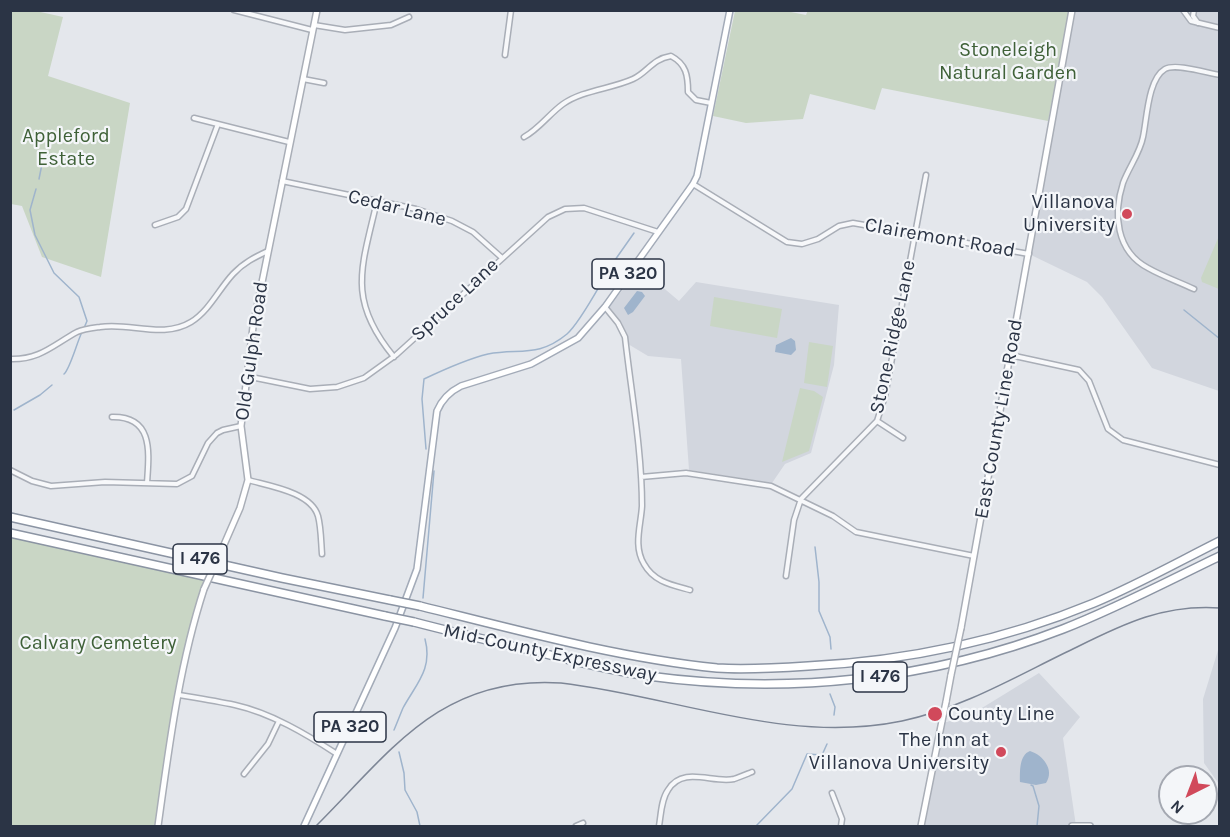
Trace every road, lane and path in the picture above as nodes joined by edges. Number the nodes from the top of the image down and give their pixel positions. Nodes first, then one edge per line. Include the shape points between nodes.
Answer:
1 (234, 10) edge
2 (317, 10) edge
3 (511, 10) edge
4 (730, 10) edge
5 (1072, 10) edge
6 (1183, 10) edge
7 (1194, 10) edge
8 (409, 17) dead end
9 (1198, 24) junction
10 (313, 28) junction
11 (1220, 28) edge
12 (505, 56) dead end
13 (1220, 75) edge
14 (302, 79) junction
15 (324, 83) dead end
16 (711, 103) junction
17 (194, 118) dead end
18 (218, 124) junction
19 (524, 137) dead end
20 (290, 142) junction
21 (926, 175) dead end
22 (282, 181) junction
23 (693, 184) junction
24 (377, 201) junction
25 (155, 225) dead end
26 (658, 232) junction
27 (914, 235) junction
28 (268, 251) junction
29 (1029, 254) junction
30 (501, 257) junction
31 (1194, 289) dead end
32 (605, 307) junction
33 (1010, 355) junction
34 (394, 357) junction
35 (10, 359) edge
36 (246, 376) junction
37 (112, 417) dead end
38 (877, 421) junction
39 (241, 426) junction
40 (903, 438) dead end
41 (1220, 465) edge
42 (10, 470) edge
43 (641, 477) junction
44 (249, 480) junction
45 (147, 483) junction
46 (801, 499) junction
47 (10, 518) edge
48 (10, 533) edge
49 (1220, 541) edge
50 (322, 554) dead end
51 (974, 556) junction
52 (1220, 556) edge
53 (786, 576) dead end
54 (690, 590) dead end
55 (179, 694) junction
56 (279, 721) junction
57 (338, 754) junction
58 (752, 772) dead end
59 (244, 774) dead end
60 (832, 793) dead end
61 (583, 823) dead end
62 (158, 826) edge
63 (304, 826) edge
64 (576, 826) edge
65 (658, 826) edge
66 (841, 826) edge
67 (921, 826) edge
68 (1072, 826) edge
69 (1090, 826) edge

1 - 10 street
2 - 10 street, Old Gulph Road
3 - 12 street
4 - 16 street, PA 320
5 - 29 street, East County Line Road
6 - 9 street
7 - 9 street
8 - 10 street via 391,25 345,30
9 - 11 street
10 - 14 street, Old Gulph Road
13 - 31 street via 1176,67 1166,69 1154,80 1142,141 1124,180 1117,210 1119,231 1134,257 1146,267
14 - 15 street
14 - 20 street, Old Gulph Road
16 - 19 street via 696,100 688,92 688,75 680,61 671,56 660,58 636,78 564,103
16 - 23 street, PA 320
17 - 18 street
18 - 20 street
18 - 25 street via 186,209 178,217
20 - 22 street, Old Gulph Road
21 - 27 street, Stone Ridge Lane
22 - 24 street, Cedar Lane
22 - 28 street, Old Gulph Road
23 - 26 street, PA 320
23 - 27 street, Clairemont Road via 787,242 802,244 854,223
24 - 30 street, Cedar Lane via 452,221 473,232
24 - 34 street via 362,268 363,305 380,341
26 - 30 street, Spruce Lane via 584,208 565,209 548,217
26 - 32 street, PA 320
27 - 29 street, Clairemont Road
27 - 38 street, Stone Ridge Lane
28 - 35 street via 234,273 199,316 186,325 165,330 107,326 83,330 29,359
28 - 36 street, Old Gulph Road
29 - 33 street, East County Line Road
30 - 34 street, Spruce Lane
32 - 43 street via 625,337
32 - 57 street, PA 320 via 578,338 551,354 461,386 440,403 417,569
33 - 41 street via 1079,370 1089,381 1108,429 1123,441
33 - 51 street, East County Line Road
34 - 36 street, Spruce Lane via 364,378 337,387 310,389
36 - 39 street, Old Gulph Road
37 - 45 street via 131,419 145,434
38 - 40 street
38 - 46 street, Stone Ridge Lane
39 - 44 street, Old Gulph Road
39 - 45 street via 223,430 212,438 196,470 186,480 177,484
42 - 45 street via 32,482 51,486
43 - 46 street via 686,473 771,486
43 - 54 street via 638,546 643,562 663,582
44 - 50 street via 297,495 314,506
44 - 55 street, Old Gulph Road, bridge via 204,589
46 - 51 street via 856,532
46 - 53 street, Stone Ridge Lane
47 - 49 highway, Mid-County Expressway / I 476, bridge via 524,632 719,668 860,664 950,649 1093,603
48 - 52 highway, Mid-County Expressway / I 476, bridge via 414,622 609,670 783,685 849,681 925,669 1020,644 1082,622
51 - 67 street, East County Line Road, bridge
55 - 56 street via 236,705
55 - 62 street, Old Gulph Road
56 - 57 street
56 - 59 street via 268,744
57 - 63 street, PA 320
58 - 65 street via 734,779 683,778 669,788
60 - 66 street
61 - 64 street
68 - 69 street

